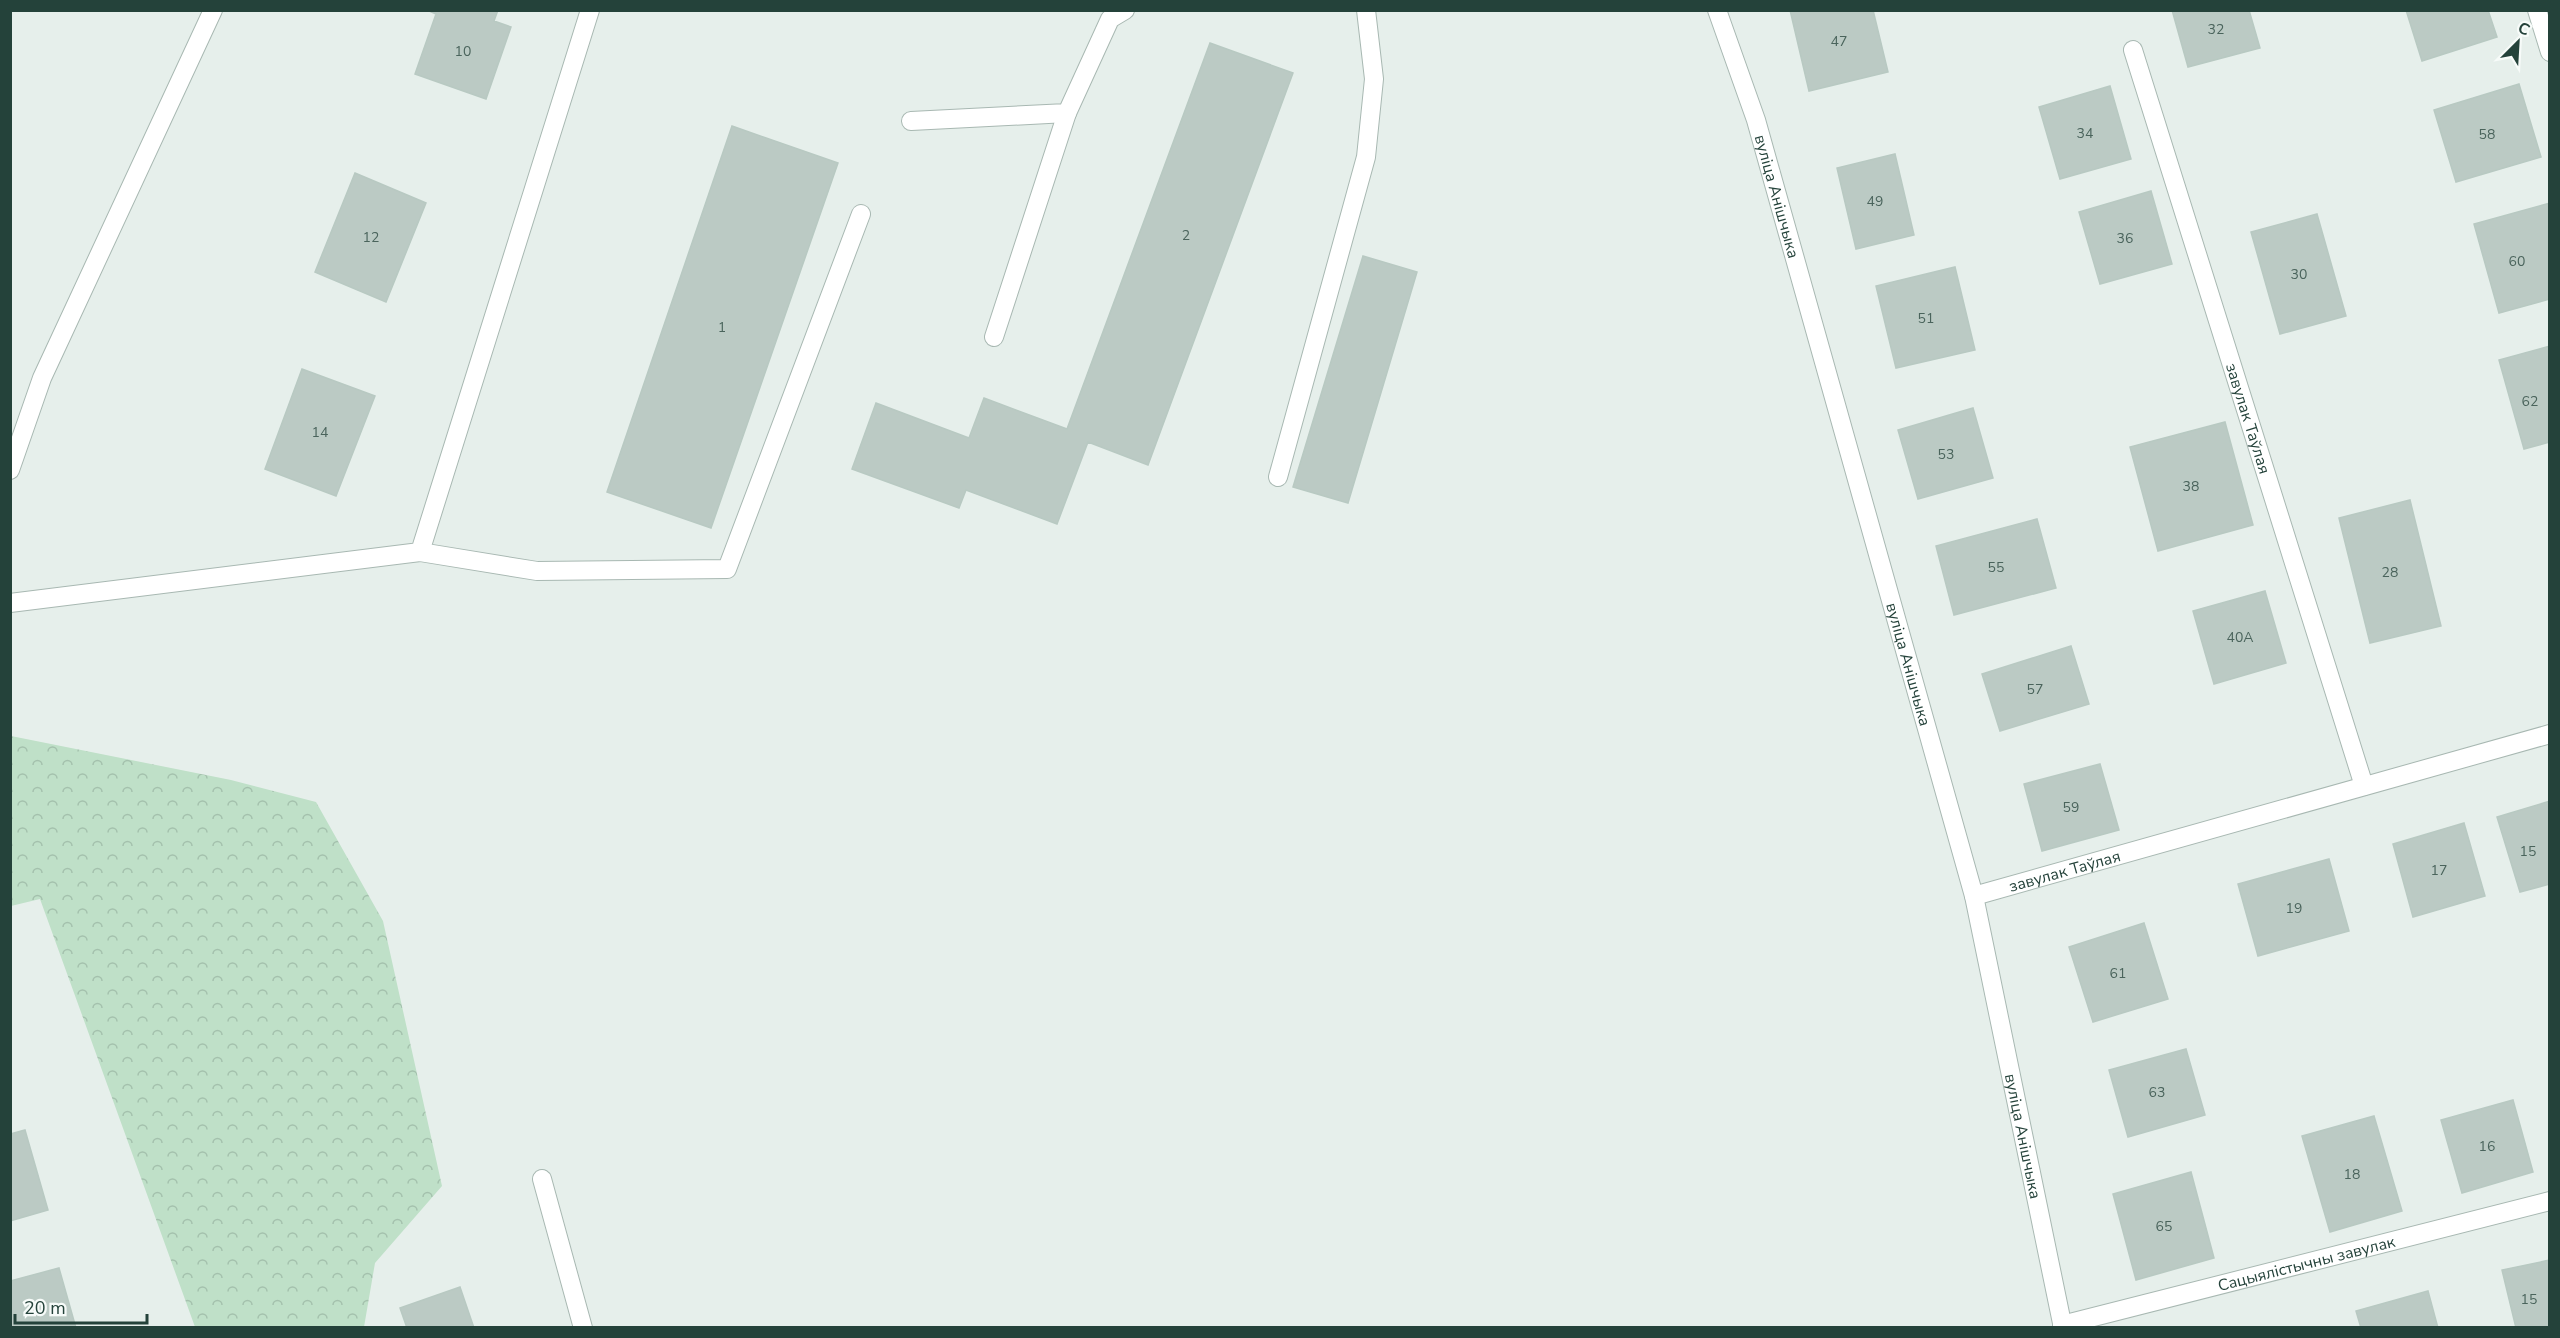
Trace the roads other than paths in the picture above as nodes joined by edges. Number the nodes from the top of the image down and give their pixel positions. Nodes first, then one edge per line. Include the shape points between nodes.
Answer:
1 (213, 10) edge
2 (590, 10) edge
3 (1125, 10) edge
4 (1366, 10) edge
5 (1717, 10) edge
6 (2537, 10) edge
7 (2133, 50) dead end
8 (2550, 51) edge
9 (1067, 113) junction
10 (911, 121) dead end
11 (861, 214) dead end
12 (994, 337) dead end
13 (10, 470) edge
14 (1278, 477) dead end
15 (420, 552) junction
16 (10, 603) edge
17 (2550, 734) edge
18 (2364, 786) junction
19 (1974, 896) junction
20 (542, 1179) dead end
21 (2550, 1201) edge
22 (2062, 1326) edge
23 (583, 1328) edge

1 - 13 street via 42,378
2 - 15 street
3 - 9 street via 1110,19
4 - 14 street via 1374,79 1366,157
5 - 19 street, вуліца Анішчыка via 1756,120
6 - 8 street
7 - 18 street, завулак Таўлая
9 - 10 street
9 - 12 street
11 - 15 street via 727,570 537,572
15 - 16 street
17 - 18 street, завулак Таўлая
18 - 19 street, завулак Таўлая
19 - 22 street, вуліца Анішчыка
20 - 23 street
21 - 22 street, Сацыялістычны завулак

